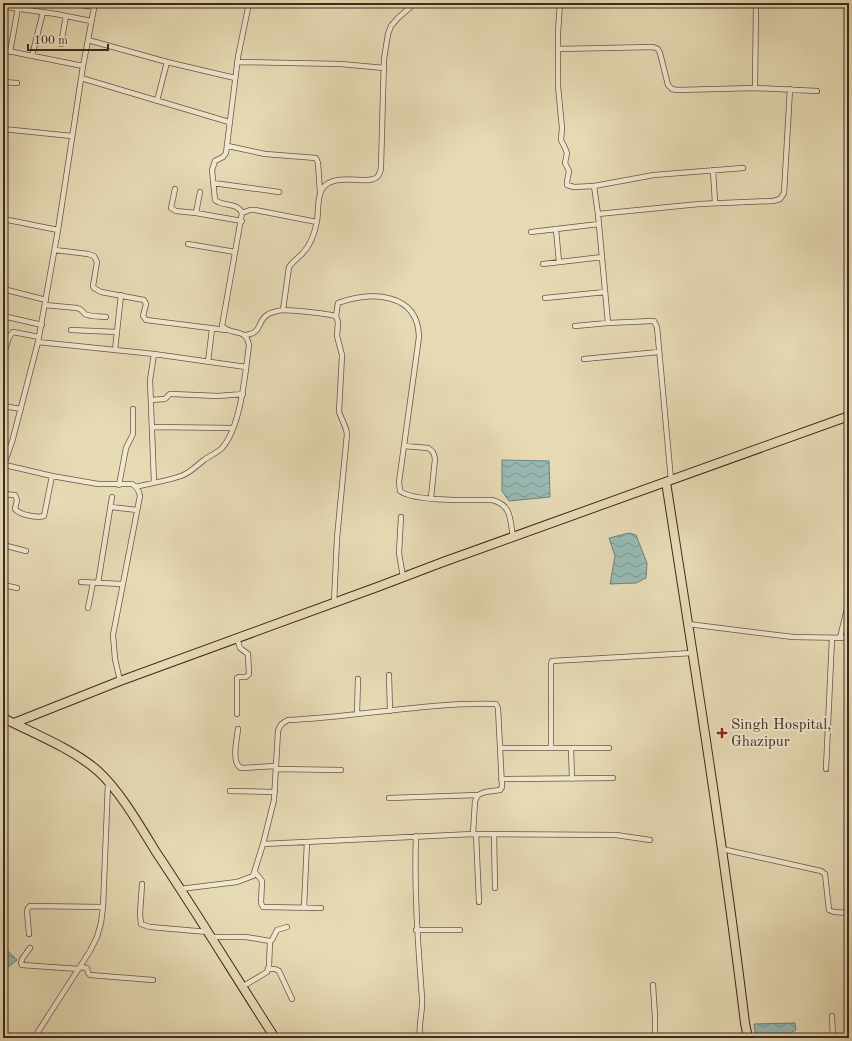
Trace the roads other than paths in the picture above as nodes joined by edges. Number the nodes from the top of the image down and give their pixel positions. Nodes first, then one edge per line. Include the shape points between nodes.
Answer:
1 (70, 3) edge
2 (248, 3) edge
3 (415, 3) edge
4 (560, 3) edge
5 (756, 3) edge
6 (95, 5) edge
7 (7, 7) dead end
8 (18, 8) junction
9 (43, 12) junction
10 (66, 16) junction
11 (91, 21) junction
12 (88, 40) junction
13 (61, 44) dead end
14 (558, 49) junction
15 (3, 50) edge
16 (10, 52) junction
17 (32, 56) junction
18 (166, 62) junction
19 (237, 62) junction
20 (83, 66) junction
21 (384, 68) junction
22 (81, 78) junction
23 (235, 78) junction
24 (3, 82) edge
25 (17, 84) dead end
26 (754, 88) junction
27 (790, 89) junction
28 (817, 91) dead end
29 (157, 101) junction
30 (229, 122) junction
31 (3, 129) edge
32 (72, 136) junction
33 (228, 146) junction
34 (743, 168) dead end
35 (713, 170) junction
36 (213, 182) junction
37 (594, 186) junction
38 (175, 189) dead end
39 (200, 192) dead end
40 (279, 192) dead end
41 (320, 195) junction
42 (715, 203) junction
43 (196, 213) junction
44 (242, 213) junction
45 (598, 214) junction
46 (3, 219) edge
47 (242, 221) junction
48 (317, 222) junction
49 (599, 224) junction
50 (556, 229) junction
51 (58, 230) junction
52 (530, 232) dead end
53 (188, 244) dead end
54 (55, 250) junction
55 (235, 252) junction
56 (602, 257) junction
57 (560, 262) junction
58 (543, 264) dead end
59 (3, 289) edge
60 (605, 292) junction
61 (121, 295) junction
62 (545, 298) dead end
63 (46, 303) junction
64 (283, 310) junction
65 (3, 316) edge
66 (336, 316) junction
67 (106, 317) dead end
68 (608, 323) junction
69 (42, 325) junction
70 (575, 326) dead end
71 (212, 329) junction
72 (72, 330) dead end
73 (226, 330) junction
74 (117, 332) junction
75 (245, 335) junction
76 (39, 340) junction
77 (115, 350) junction
78 (3, 351) edge
79 (659, 352) junction
80 (154, 354) junction
81 (584, 359) dead end
82 (208, 362) junction
83 (246, 367) junction
84 (242, 394) junction
85 (151, 400) junction
86 (3, 406) edge
87 (21, 408) junction
88 (133, 409) dead end
89 (849, 416) edge
90 (152, 427) junction
91 (232, 428) junction
92 (404, 446) junction
93 (4, 466) edge
94 (52, 476) junction
95 (668, 481) junction
96 (154, 482) junction
97 (119, 485) junction
98 (136, 486) junction
99 (3, 494) edge
100 (112, 497) dead end
101 (432, 498) junction
102 (111, 507) junction
103 (137, 510) junction
104 (401, 517) dead end
105 (513, 537) junction
106 (849, 544) edge
107 (3, 545) edge
108 (26, 551) dead end
109 (849, 553) edge
110 (403, 577) junction
111 (81, 582) dead end
112 (96, 583) junction
113 (122, 584) junction
114 (3, 585) edge
115 (17, 588) dead end
116 (849, 600) edge
117 (334, 603) junction
118 (88, 608) dead end
119 (688, 624) junction
120 (237, 638) junction
121 (832, 638) junction
122 (840, 638) junction
123 (849, 638) edge
124 (692, 653) junction
125 (388, 675) dead end
126 (358, 679) dead end
127 (120, 681) junction
128 (390, 711) junction
129 (237, 714) dead end
130 (357, 714) junction
131 (3, 718) edge
132 (14, 723) junction
133 (238, 729) dead end
134 (501, 748) junction
135 (551, 748) junction
136 (571, 748) junction
137 (610, 748) dead end
138 (276, 768) junction
139 (826, 769) dead end
140 (341, 770) dead end
141 (613, 778) dead end
142 (502, 779) junction
143 (572, 779) junction
144 (108, 782) junction
145 (230, 792) dead end
146 (275, 792) junction
147 (478, 796) junction
148 (389, 798) dead end
149 (474, 834) junction
150 (494, 834) junction
151 (416, 836) junction
152 (650, 840) dead end
153 (307, 842) junction
154 (263, 844) junction
155 (722, 849) junction
156 (255, 872) junction
157 (142, 884) dead end
158 (495, 888) dead end
159 (180, 889) junction
160 (479, 902) dead end
161 (103, 907) junction
162 (304, 907) junction
163 (321, 908) dead end
164 (849, 913) edge
165 (287, 927) dead end
166 (416, 930) junction
167 (460, 930) dead end
168 (29, 934) dead end
169 (209, 935) junction
170 (270, 941) junction
171 (30, 948) dead end
172 (80, 968) junction
173 (268, 969) junction
174 (153, 980) dead end
175 (653, 984) dead end
176 (242, 987) junction
177 (292, 998) dead end
178 (832, 1016) dead end
179 (34, 1038) edge
180 (275, 1038) edge
181 (420, 1038) edge
182 (654, 1038) edge
183 (748, 1038) edge
184 (833, 1038) edge

1 - 6 street
2 - 19 street
3 - 21 street via 391,26 385,46
4 - 14 street
5 - 26 street
6 - 11 street
7 - 8 street
8 - 9 street
8 - 16 street
9 - 10 street
9 - 17 street
10 - 11 street
10 - 13 street
11 - 12 street
12 - 18 street
12 - 20 street
14 - 26 street via 653,47 660,53 666,81 672,89
14 - 37 street via 561,140 566,150 564,163 570,171 567,185
15 - 16 street
16 - 17 street
17 - 20 street
18 - 23 street
18 - 29 street
19 - 21 street via 341,64
19 - 23 street
20 - 22 street
21 - 41 street via 380,173 370,180 335,180 323,188
22 - 29 street
22 - 32 street
23 - 30 street
24 - 25 street
26 - 27 street
27 - 28 street
27 - 42 street via 782,197 773,201
29 - 30 street
30 - 33 street
31 - 32 street
32 - 51 street
33 - 36 street via 223,158 215,161 213,165
33 - 41 street via 266,154 316,158
34 - 35 street
35 - 37 street via 654,175
35 - 42 street
36 - 40 street
36 - 44 street via 215,200 236,206
37 - 45 street
38 - 43 street via 173,210
39 - 43 street
41 - 48 street
42 - 45 street
43 - 47 street
44 - 47 street
44 - 48 street via 255,210
45 - 49 street
46 - 51 street
47 - 55 street
48 - 64 street via 305,252 289,267
49 - 50 street
49 - 56 street
50 - 52 street
50 - 57 street
51 - 54 street
53 - 55 street
54 - 61 street via 94,256 97,262 94,288 97,291
54 - 63 street
55 - 73 street via 222,320 222,326
56 - 57 street
56 - 60 street
57 - 58 street
59 - 63 street
60 - 62 street
60 - 68 street
61 - 71 street via 144,300 144,319 149,321
61 - 74 street
63 - 67 street via 77,308 89,316
63 - 69 street
64 - 66 street
64 - 75 street via 269,313 256,332
65 - 69 street
66 - 92 street via 338,303 371,296 401,303 417,320 418,349
66 - 117 street via 337,336 342,355 339,412 347,434
68 - 70 street
68 - 79 street via 654,321 657,327
69 - 76 street
71 - 73 street
71 - 82 street
72 - 74 street
73 - 75 street
74 - 77 street
75 - 83 street via 249,346
76 - 77 street
76 - 78 street via 13,332 6,350
76 - 87 street
77 - 80 street
79 - 81 street
79 - 95 street
80 - 82 street
80 - 85 street via 150,380
82 - 83 street
83 - 84 street
84 - 85 street via 170,394 165,400
84 - 91 street
85 - 90 street
86 - 87 street
87 - 93 street
88 - 97 street via 133,434 126,448
89 - 95 highway
90 - 91 street
90 - 96 street
91 - 96 street via 220,450 190,472
92 - 101 street via 428,448 434,453
92 - 101 street via 400,491
93 - 94 street
94 - 97 street
94 - 99 street via 44,516 18,512 15,509 15,495
95 - 105 highway
95 - 119 highway
96 - 98 street
97 - 98 street
98 - 103 street via 140,496
100 - 102 street
101 - 105 street via 498,502 504,505 508,512
102 - 103 street
102 - 112 street
103 - 113 street
104 - 110 street via 399,553
105 - 110 highway
106 - 109 street
107 - 108 street
110 - 117 highway
111 - 112 street
112 - 113 street
112 - 118 street
113 - 127 street via 113,635
114 - 115 street
116 - 122 street
117 - 120 highway
119 - 121 street
119 - 124 highway
120 - 127 highway
120 - 129 street via 240,648 248,654 248,674 246,677 237,678
121 - 122 street
121 - 139 street
122 - 123 street
124 - 135 street via 552,661
124 - 155 highway
125 - 128 street
126 - 130 street
127 - 132 highway
128 - 130 street
128 - 134 street via 433,706 496,704
130 - 138 street via 283,722 278,731
131 - 132 highway
132 - 144 highway via 87,763
133 - 138 street via 236,765 241,768
134 - 135 street
134 - 142 street
135 - 136 street
136 - 137 street
136 - 143 street
138 - 140 street
138 - 146 street
141 - 143 street
142 - 143 street
142 - 147 street via 500,790 481,793
144 - 159 highway
144 - 161 street
145 - 146 street
146 - 154 street
147 - 148 street
147 - 149 street via 475,801
149 - 150 street
149 - 151 street
149 - 160 street
150 - 152 street via 616,835
150 - 158 street
151 - 153 street
151 - 166 street
153 - 154 street
153 - 162 street
154 - 156 street
155 - 164 street via 821,871 825,874 829,910
155 - 183 highway
156 - 159 street via 251,878 237,882
156 - 162 street via 262,881 263,907
157 - 169 street via 141,924
159 - 169 highway
161 - 168 street via 30,906 27,911
161 - 172 street via 97,937
162 - 163 street
165 - 170 street via 277,930
166 - 167 street
166 - 181 street via 422,1000
169 - 170 street
169 - 176 highway
170 - 173 street
171 - 172 street via 22,959 22,965
172 - 174 street via 87,968 90,975
172 - 179 street
173 - 176 street
173 - 177 street via 279,971
175 - 182 street
176 - 180 highway
178 - 184 street

